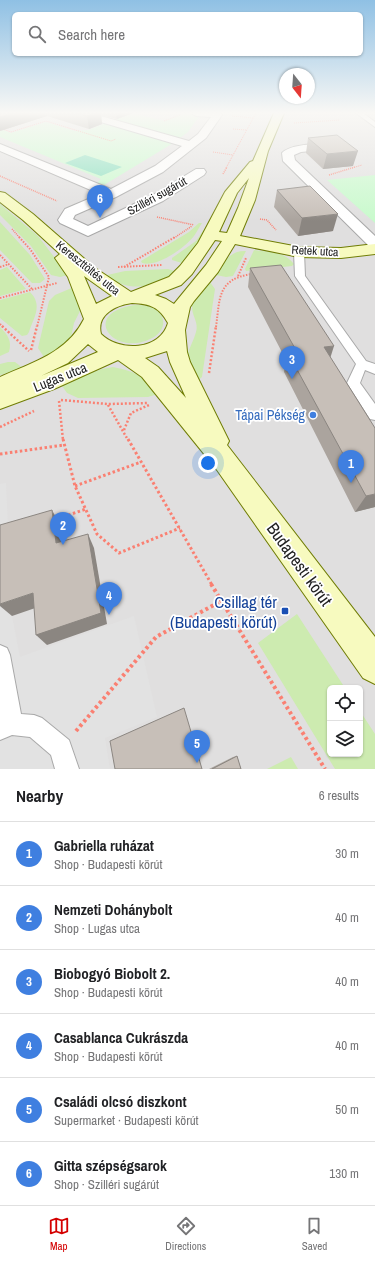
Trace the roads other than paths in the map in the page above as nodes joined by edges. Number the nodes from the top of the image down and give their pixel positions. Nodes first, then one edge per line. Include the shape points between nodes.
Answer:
1 (4, 149) edge
2 (185, 149) edge
3 (264, 149) edge
4 (300, 149) edge
5 (260, 157) junction
6 (200, 172) dead end
7 (111, 194) junction
8 (0, 196) edge
9 (210, 235) junction
10 (231, 239) junction
11 (375, 244) edge
12 (375, 249) edge
13 (299, 252) junction
14 (83, 275) junction
15 (130, 298) junction
16 (91, 323) junction
17 (176, 326) junction
18 (120, 352) junction
19 (362, 364) junction
20 (375, 368) edge
21 (0, 386) edge
22 (0, 400) edge
23 (375, 415) edge
24 (226, 462) junction
25 (0, 655) edge
26 (375, 666) edge
27 (6, 726) edge
28 (64, 758) edge

1 - 7 street
2 - 7 street, Szilléri sugárút via 159,169
3 - 5 street
4 - 11 street via 288,153 290,161
5 - 9 street via 231,192
5 - 10 street via 256,175
6 - 7 street, Szilléri sugárút via 158,198 88,232 65,220 70,212
8 - 14 street, Kereszttöltés utca via 50,237
9 - 10 street, Retek utca
9 - 15 street via 186,270 175,281
10 - 13 street, Retek utca
10 - 17 street via 206,276 185,300
12 - 13 street, Retek utca via 341,253
13 - 19 lane via 300,276
14 - 15 street, Kereszttöltés utca
14 - 16 street, Kereszttöltés utca
15 - 16 street via 106,305 98,311
15 - 17 street via 148,298 168,306 175,313
16 - 18 street via 92,336 98,343
16 - 21 street, Lugas utca via 80,341 61,358
17 - 18 street via 169,340 158,347 138,353
17 - 24 street, Budapesti körút via 180,362
18 - 22 street, Lugas utca
18 - 24 street, Budapesti körút via 150,372
19 - 20 lane
19 - 23 lane via 353,383
24 - 26 street, Budapesti körút
25 - 27 lane
27 - 28 lane via 34,726

